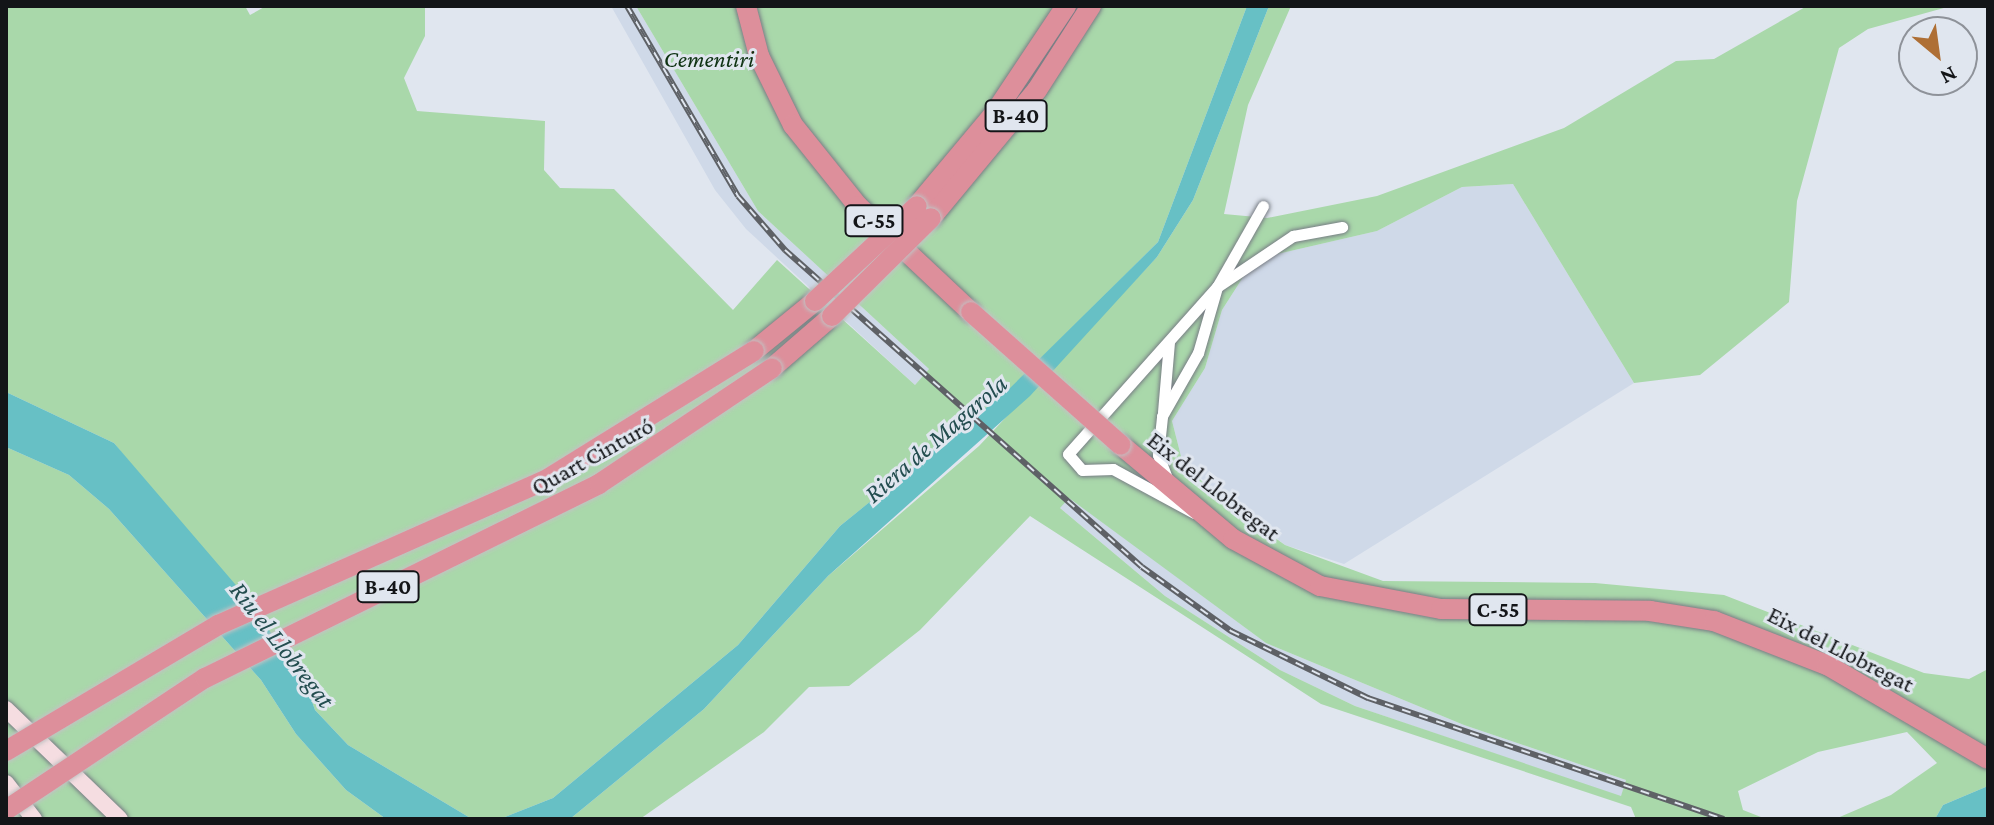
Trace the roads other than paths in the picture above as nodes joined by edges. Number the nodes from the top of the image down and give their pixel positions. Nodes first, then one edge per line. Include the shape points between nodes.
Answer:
1 (746, 6) edge
2 (754, 6) edge
3 (1066, 6) edge
4 (1091, 6) edge
5 (818, 156) junction
6 (1263, 206) dead end
7 (924, 212) junction
8 (1342, 227) dead end
9 (1217, 287) junction
10 (1169, 342) junction
11 (1162, 416) junction
12 (1147, 460) junction
13 (1166, 495) junction
14 (6, 709) edge
15 (6, 751) edge
16 (1988, 759) edge
17 (6, 783) edge
18 (6, 810) edge
19 (34, 819) edge
20 (120, 819) edge

1 - 5 highway, Eix del Llobregat / C-55 via 781,104
2 - 5 highway, Eix del Llobregat / C-55 via 774,71
3 - 7 highway, Quart Cinturó / B-40
4 - 7 highway, Quart Cinturó / B-40 via 1037,90
5 - 12 highway, Eix del Llobregat / C-55, bridge via 858,206 971,312 1121,445
6 - 9 street
7 - 15 highway, Quart Cinturó / B-40, bridge via 754,351 561,471 218,625
7 - 18 highway, Quart Cinturó / B-40, bridge via 832,316 772,368 599,484 205,678
8 - 9 street via 1293,236
9 - 10 street
9 - 11 street via 1198,353
10 - 11 street
10 - 13 street via 1068,454 1082,470 1113,469
11 - 12 street
12 - 13 highway, Eix del Llobregat / C-55
13 - 16 highway, Eix del Llobregat / C-55 via 1276,567 1368,601 1702,618 1763,636 1869,687
14 - 20 street
17 - 19 street

